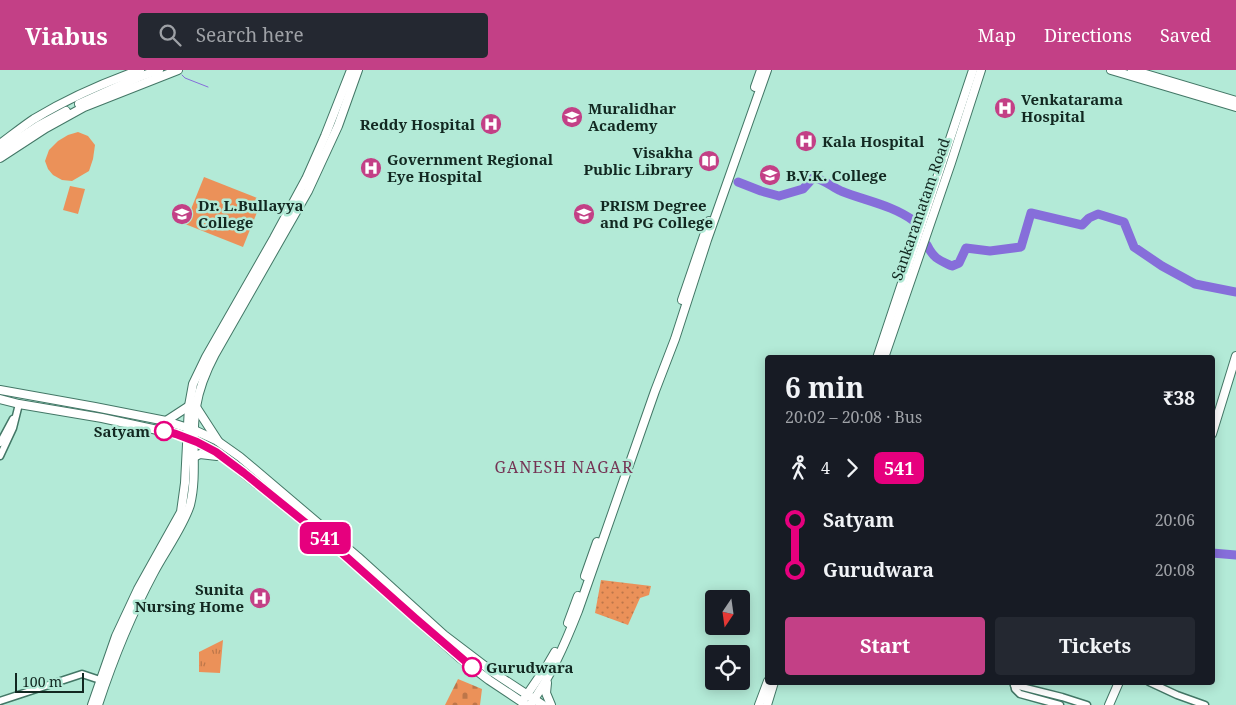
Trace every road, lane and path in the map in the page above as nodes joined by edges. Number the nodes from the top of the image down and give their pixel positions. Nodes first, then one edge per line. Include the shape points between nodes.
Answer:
1 (140, 70) edge
2 (159, 70) edge
3 (178, 70) edge
4 (351, 70) edge
5 (358, 70) edge
6 (761, 70) edge
7 (767, 70) edge
8 (973, 70) edge
9 (981, 70) edge
10 (1111, 70) edge
11 (1132, 70) edge
12 (91, 97) junction
13 (1236, 101) edge
14 (1236, 107) edge
15 (0, 144) edge
16 (0, 151) edge
17 (0, 158) edge
18 (877, 355) edge
19 (885, 355) edge
20 (1236, 356) edge
21 (0, 390) edge
22 (0, 399) edge
23 (19, 404) junction
24 (192, 406) junction
25 (15, 416) junction
26 (166, 421) junction
27 (1215, 424) edge
28 (191, 429) junction
29 (160, 431) junction
30 (191, 439) junction
31 (0, 443) edge
32 (221, 444) junction
33 (190, 455) junction
34 (0, 456) edge
35 (222, 456) junction
36 (548, 676) junction
37 (100, 680) junction
38 (766, 685) edge
39 (773, 685) edge
40 (1014, 685) edge
41 (1018, 685) edge
42 (1118, 685) edge
43 (1155, 685) edge
44 (0, 701) edge
45 (528, 701) edge
46 (92, 705) edge
47 (98, 705) edge
48 (543, 705) edge
49 (551, 705) edge
50 (759, 705) edge
51 (767, 705) edge
52 (1060, 705) edge
53 (1087, 705) edge
54 (1109, 705) edge
55 (1205, 705) edge

1 - 12 main road
2 - 12 main road
3 - 12 main road
4 - 24 main road via 311,169 202,364 192,388
5 - 24 main road via 323,160 209,365
6 - 45 main road via 579,592 559,645
7 - 36 main road via 594,567 564,647
8 - 18 main road, Sankaramatam Road
9 - 19 main road, Sankaramatam Road
10 - 14 main road
11 - 13 main road
12 - 15 main road via 33,120
12 - 16 main road
12 - 17 main road via 74,112
20 - 27 main road
21 - 26 main road
22 - 23 main road
23 - 25 street
23 - 29 main road
24 - 26 main road
24 - 28 main road
24 - 32 main road
25 - 31 street
25 - 34 street via 14,428
26 - 28 main road
28 - 30 main road
28 - 32 main road
29 - 30 main road
29 - 33 main road via 183,444
30 - 33 main road
30 - 35 main road
32 - 45 main road via 350,551 444,635
33 - 35 main road
33 - 37 main road via 181,512 134,596
33 - 47 main road via 192,489 188,511 130,620
35 - 45 main road via 333,545 460,658 489,680
36 - 45 main road
36 - 49 main road via 546,693
37 - 44 street via 82,674
37 - 46 main road
38 - 50 main road
39 - 51 main road
40 - 52 street via 1020,694
41 - 53 street
42 - 54 main road
43 - 55 street
45 - 48 main road

